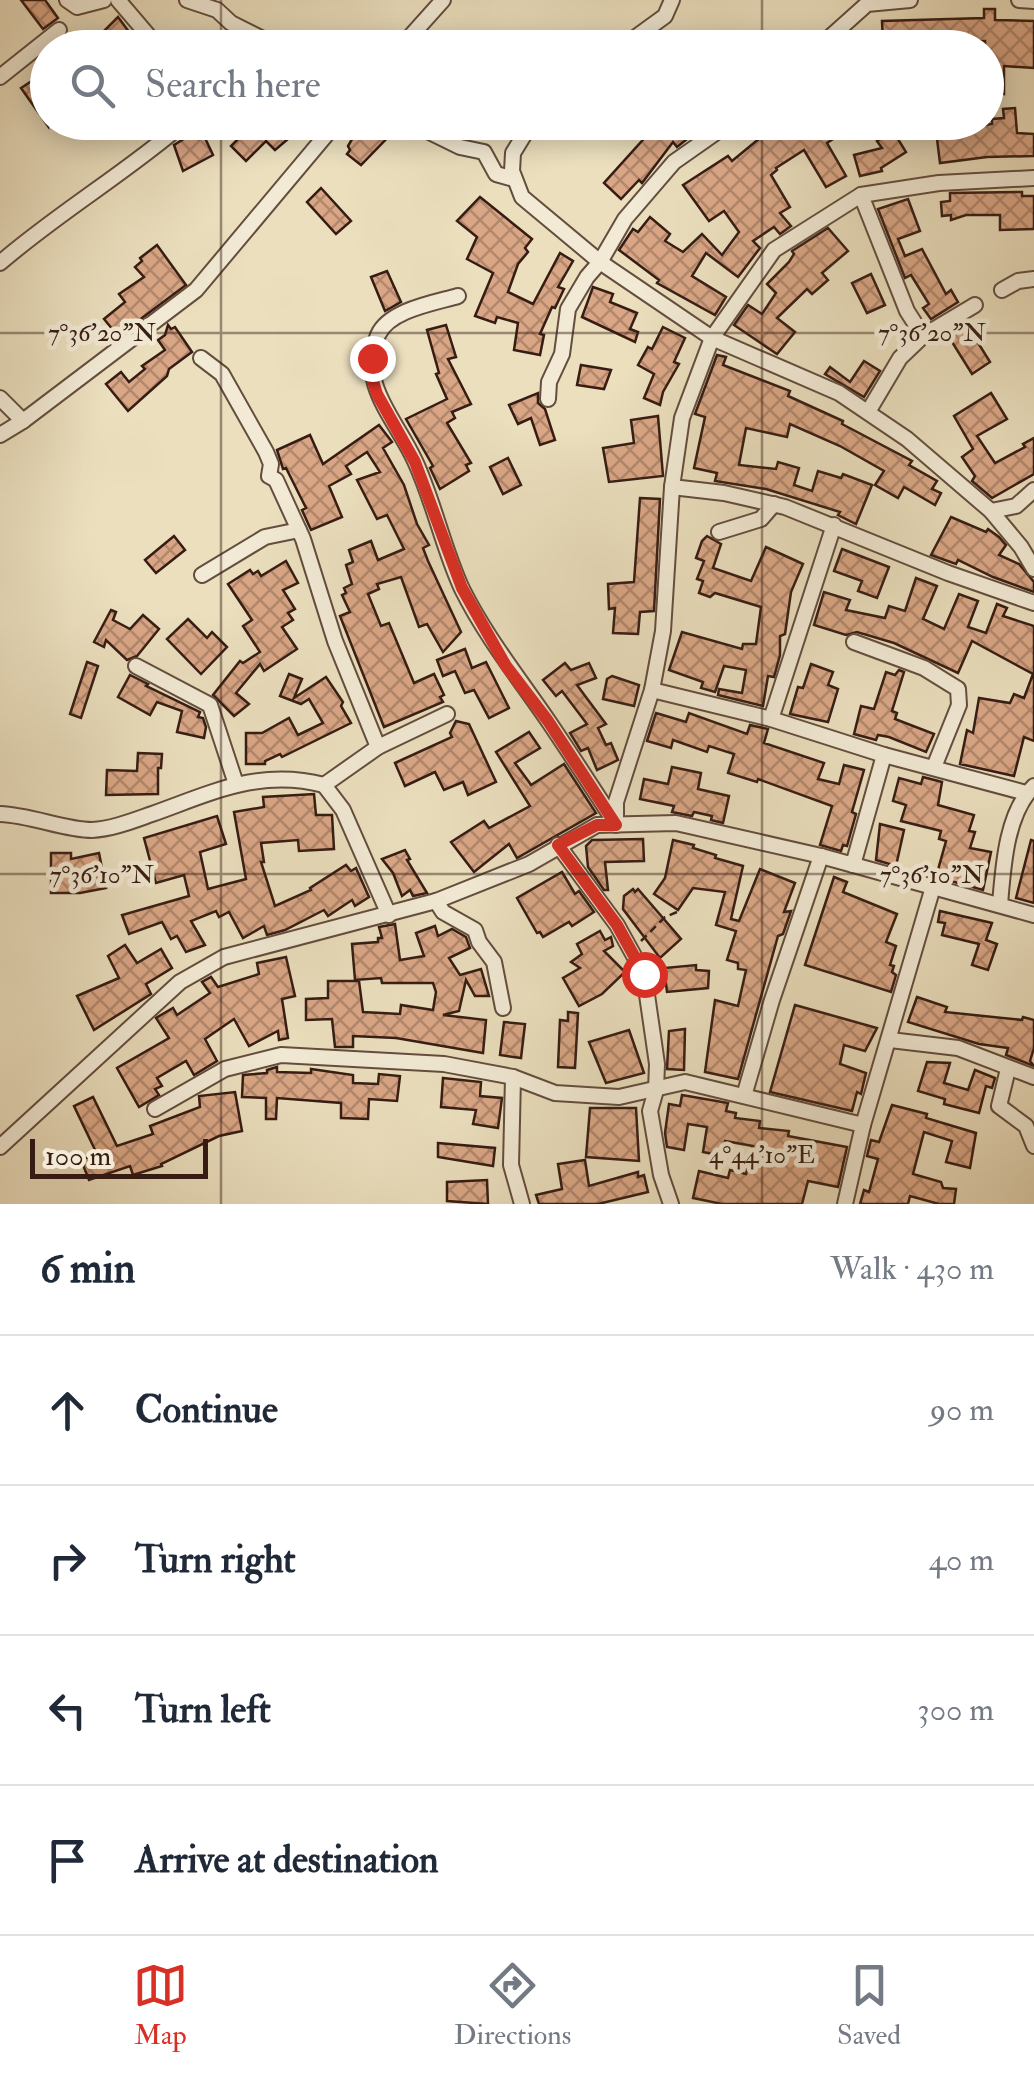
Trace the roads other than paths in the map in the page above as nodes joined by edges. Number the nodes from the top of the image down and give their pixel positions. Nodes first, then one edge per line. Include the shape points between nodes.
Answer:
1 (68, 0) edge
2 (104, 0) edge
3 (118, 0) edge
4 (188, 0) edge
5 (443, 0) edge
6 (672, 0) edge
7 (910, 0) edge
8 (1020, 0) edge
9 (1034, 1) edge
10 (144, 30) edge
11 (246, 30) edge
12 (416, 30) edge
13 (646, 30) edge
14 (838, 30) edge
15 (30, 53) edge
16 (0, 77) edge
17 (164, 140) edge
18 (322, 140) edge
19 (446, 140) edge
20 (522, 140) edge
21 (705, 140) edge
22 (514, 178) junction
23 (1034, 178) edge
24 (861, 194) junction
25 (0, 262) edge
26 (600, 262) junction
27 (1034, 280) edge
28 (1002, 290) dead end
29 (458, 296) dead end
30 (975, 304) dead end
31 (923, 336) junction
32 (712, 338) junction
33 (201, 358) dead end
34 (0, 398) edge
35 (548, 399) dead end
36 (868, 412) junction
37 (23, 421) junction
38 (0, 435) edge
39 (672, 487) junction
40 (1034, 490) edge
41 (774, 504) junction
42 (991, 511) junction
43 (834, 525) junction
44 (299, 530) junction
45 (719, 532) dead end
46 (1034, 569) edge
47 (202, 575) dead end
48 (1034, 603) edge
49 (854, 642) dead end
50 (136, 666) dead end
51 (652, 690) junction
52 (447, 714) dead end
53 (771, 719) junction
54 (378, 747) junction
55 (884, 754) junction
56 (934, 767) junction
57 (236, 784) junction
58 (324, 785) junction
59 (1030, 789) edge
60 (0, 814) edge
61 (616, 825) junction
62 (558, 845) junction
63 (821, 856) junction
64 (853, 865) junction
65 (933, 887) junction
66 (436, 901) junction
67 (1000, 905) junction
68 (389, 915) junction
69 (1034, 915) edge
70 (503, 1008) dead end
71 (890, 1040) junction
72 (1008, 1069) junction
73 (513, 1077) junction
74 (1034, 1078) edge
75 (656, 1090) junction
76 (744, 1096) junction
77 (155, 1109) dead end
78 (863, 1124) junction
79 (1034, 1146) edge
80 (0, 1147) edge
81 (520, 1198) dead end
82 (671, 1204) edge
83 (844, 1204) edge

1 - 2 street via 77,7
3 - 10 street
4 - 11 street
5 - 12 street
6 - 13 street via 665,16
7 - 14 street via 867,4
8 - 9 street
15 - 16 street
17 - 25 street
18 - 37 street via 196,290
19 - 22 street via 484,152 496,174
20 - 22 street
21 - 26 street via 674,162 625,219
22 - 26 street via 522,197
23 - 24 street
24 - 31 street
24 - 32 street via 774,250
26 - 32 street
26 - 35 street via 568,309
27 - 28 street
29 - 61 street via 385,324 372,378 415,462 475,613
30 - 31 street
31 - 36 street via 894,366
32 - 36 street
32 - 39 street via 682,418
33 - 44 street via 238,399
34 - 37 street
36 - 42 street
37 - 38 street
39 - 41 street
39 - 51 street via 663,631
40 - 42 street via 1016,506
41 - 43 street
41 - 45 street via 760,519
42 - 46 street
43 - 48 street
43 - 53 street
44 - 47 street via 265,537
44 - 54 street
49 - 56 street via 924,668 958,689 959,705
50 - 57 street via 210,705
51 - 53 street
51 - 61 street via 624,770
52 - 54 street
53 - 55 street
54 - 58 street
55 - 56 street
55 - 64 street
56 - 59 street
57 - 58 street via 302,779
57 - 60 street via 90,830
58 - 68 street
59 - 67 street via 1003,864
61 - 62 street via 597,825
61 - 63 street via 676,823
62 - 66 street via 529,864
62 - 75 street via 644,974
63 - 64 street
63 - 76 street
64 - 65 street
65 - 67 street
65 - 71 street
66 - 68 street
66 - 70 street via 474,930 494,962
67 - 69 street
68 - 80 street via 224,956 180,982
71 - 72 street via 958,1048
71 - 78 street
72 - 74 street
72 - 79 street via 999,1106 1026,1126
73 - 75 street via 556,1093 619,1097
73 - 77 street via 444,1064 280,1055 225,1069
73 - 81 street via 512,1165 522,1204
75 - 76 street via 686,1082
75 - 82 street via 650,1111
76 - 78 street
78 - 83 street

